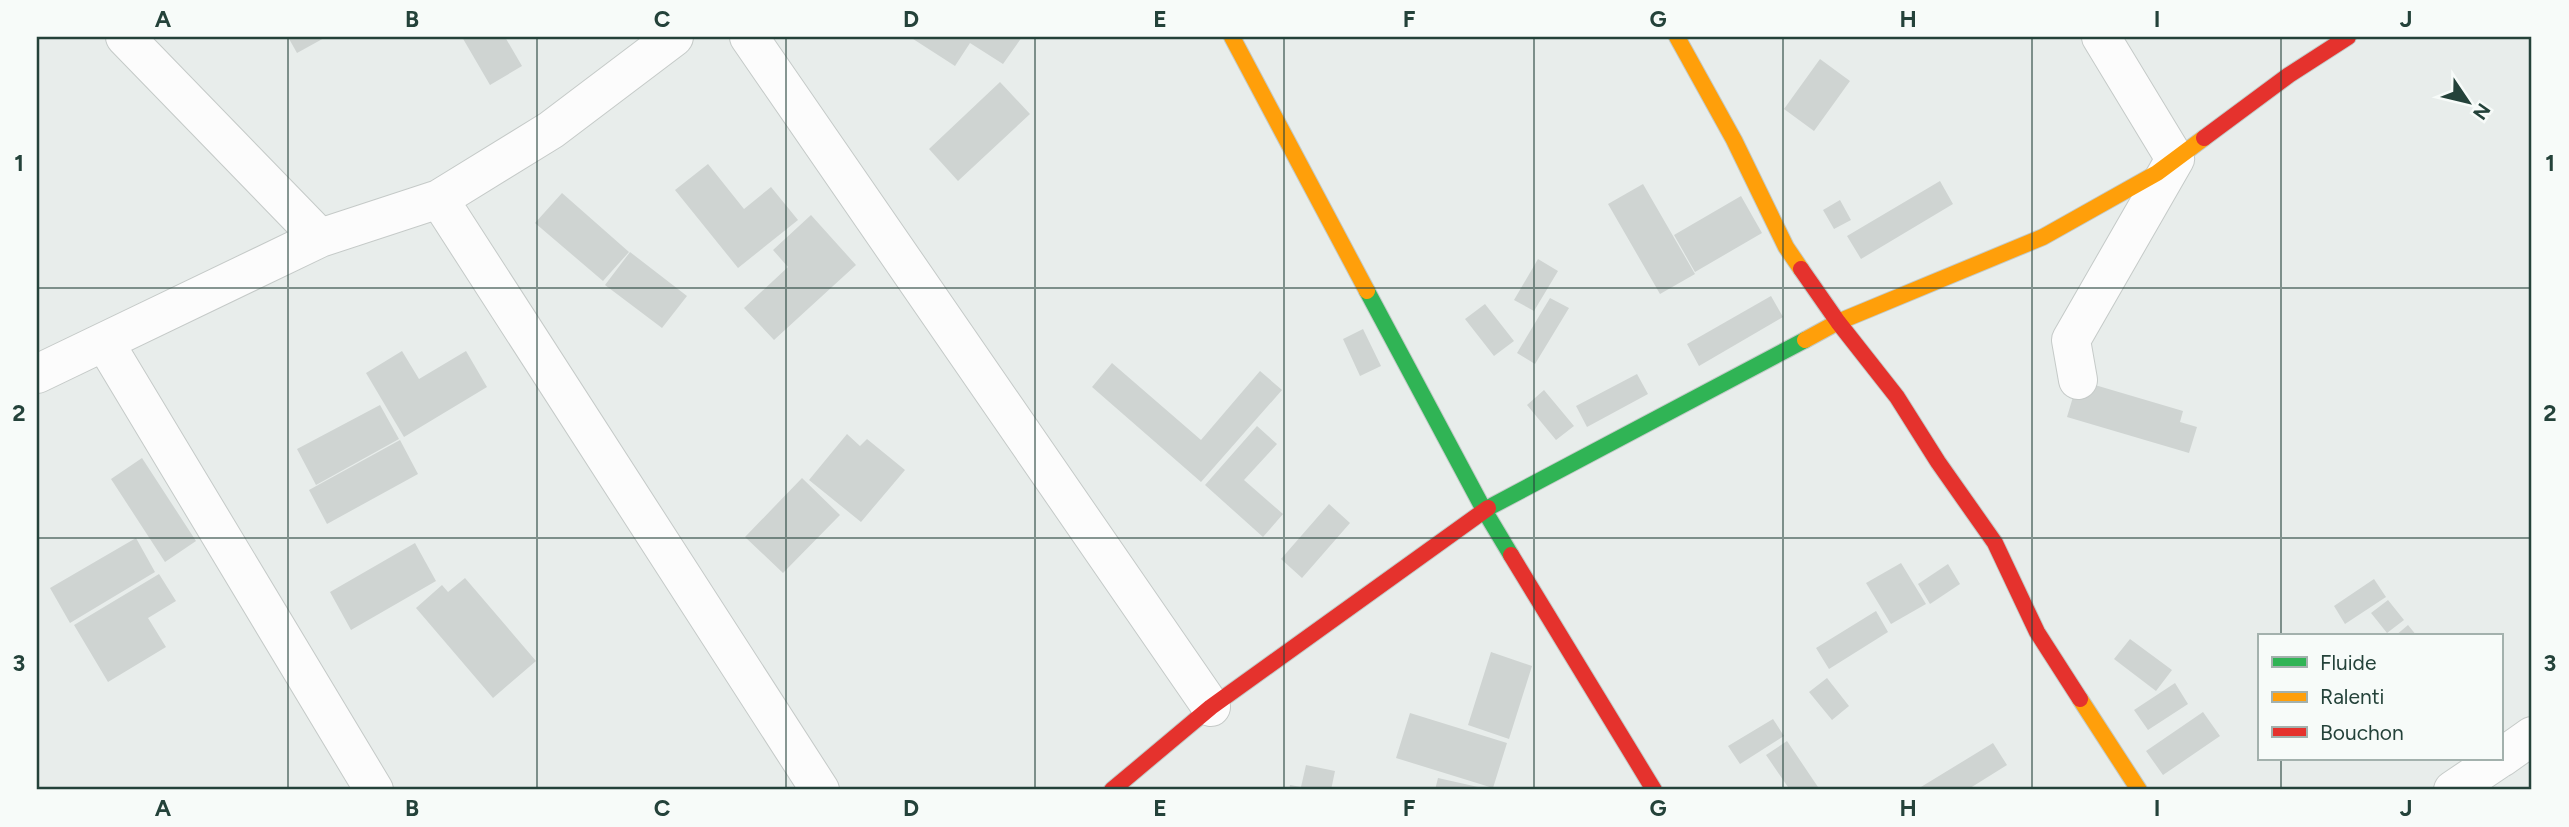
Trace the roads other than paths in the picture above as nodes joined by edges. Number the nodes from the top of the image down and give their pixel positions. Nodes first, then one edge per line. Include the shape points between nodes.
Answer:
1 (125, 37) edge
2 (674, 37) edge
3 (749, 37) edge
4 (1232, 37) edge
5 (1677, 37) edge
6 (2101, 37) edge
7 (2348, 37) edge
8 (2175, 159) junction
9 (439, 199) junction
10 (320, 237) junction
11 (1838, 322) junction
12 (105, 342) junction
13 (37, 374) edge
14 (2078, 380) dead end
15 (1484, 510) junction
16 (1211, 707) junction
17 (2532, 736) edge
18 (2502, 757) edge
19 (2497, 760) edge
20 (374, 790) edge
21 (820, 790) edge
22 (1112, 790) edge
23 (1654, 790) edge
24 (2139, 790) edge
25 (2453, 790) edge

1 - 10 street
2 - 9 street via 551,130
3 - 16 street
4 - 15 street
5 - 11 street via 1786,247
6 - 8 street
7 - 8 street
8 - 11 street via 2043,237
8 - 14 street via 2071,340
9 - 10 street
9 - 21 street
10 - 12 street
11 - 15 street
11 - 24 street via 1897,397 1995,542 2037,632
12 - 13 street
12 - 20 street
15 - 16 street
15 - 23 street
16 - 22 street
17 - 18 street
19 - 25 street

